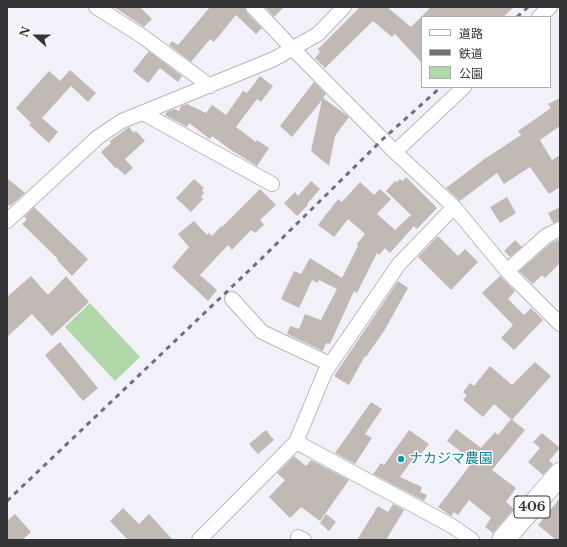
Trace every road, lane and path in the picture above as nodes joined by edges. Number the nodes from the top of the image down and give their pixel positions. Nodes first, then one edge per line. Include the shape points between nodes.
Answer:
1 (96, 7) edge
2 (253, 7) edge
3 (344, 7) edge
4 (550, 7) edge
5 (540, 16) edge
6 (293, 50) junction
7 (210, 86) junction
8 (463, 88) edge
9 (143, 112) junction
10 (395, 152) junction
11 (272, 184) dead end
12 (454, 207) junction
13 (7, 221) edge
14 (560, 229) edge
15 (507, 271) junction
16 (232, 299) dead end
17 (560, 324) edge
18 (330, 364) junction
19 (296, 442) junction
20 (560, 474) edge
21 (199, 540) edge
22 (472, 540) edge
23 (503, 540) edge

1 - 7 street via 142,36
2 - 6 street
3 - 6 street via 318,34
4 - 5 street
6 - 7 street
6 - 10 street
7 - 9 street
8 - 10 street
9 - 11 street
9 - 13 street via 122,121 98,137
10 - 12 street
12 - 15 street
12 - 18 street via 399,264
14 - 15 street via 546,236
15 - 17 street
16 - 18 street via 262,332
18 - 19 street
19 - 21 street
19 - 22 street via 452,526
20 - 23 highway, 406

